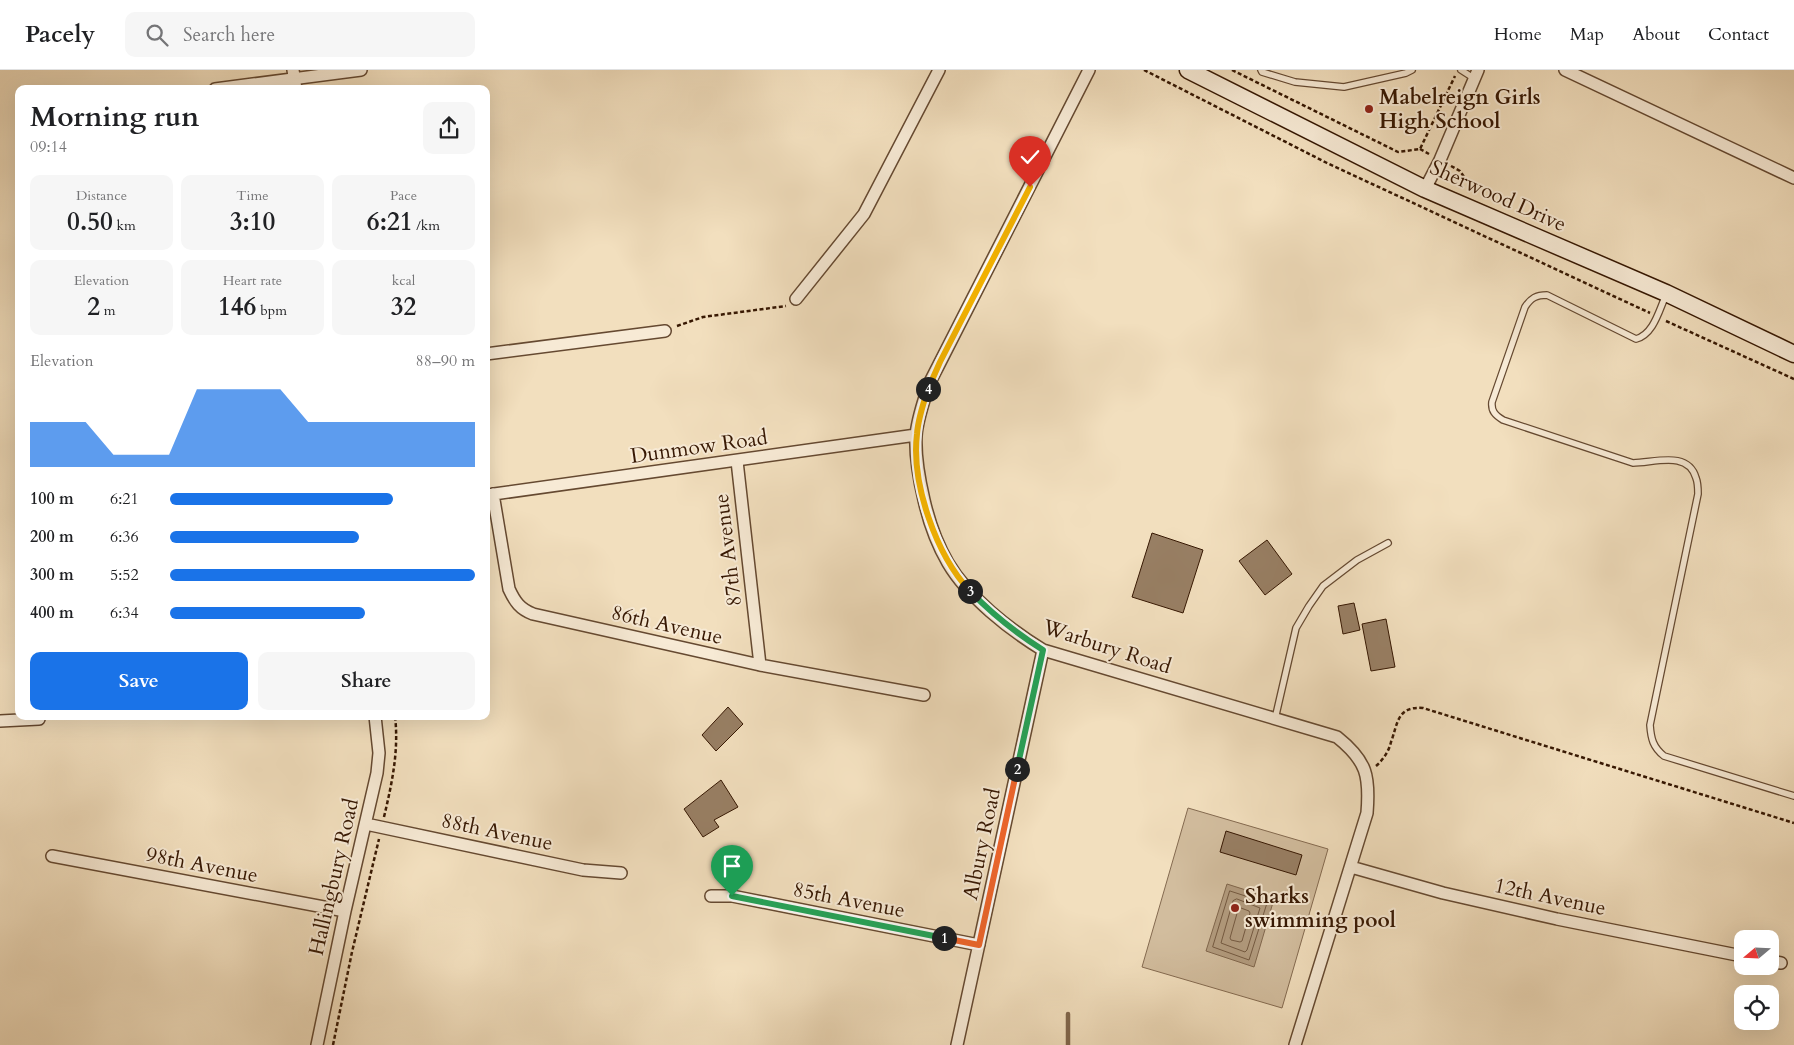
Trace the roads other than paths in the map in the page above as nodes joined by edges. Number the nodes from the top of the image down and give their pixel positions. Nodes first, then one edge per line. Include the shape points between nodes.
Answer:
1 (361, 70) edge
2 (939, 70) edge
3 (1089, 70) edge
4 (1188, 70) edge
5 (1261, 70) edge
6 (1412, 70) edge
7 (1460, 70) edge
8 (1565, 70) edge
9 (1476, 74) edge
10 (294, 79) edge
11 (247, 85) edge
12 (1794, 178) edge
13 (1425, 189) junction
14 (1666, 293) junction
15 (796, 299) road end
16 (665, 331) road end
17 (490, 353) edge
18 (1794, 354) edge
19 (916, 435) junction
20 (737, 461) junction
21 (490, 495) edge
22 (1388, 543) dead end
23 (1043, 650) junction
24 (760, 665) junction
25 (924, 695) dead end
26 (1275, 719) junction
27 (20, 720) edge
28 (375, 720) edge
29 (0, 721) edge
30 (1794, 796) edge
31 (366, 824) junction
32 (52, 856) dead end
33 (1351, 867) junction
34 (621, 873) dead end
35 (711, 896) dead end
36 (345, 911) junction
37 (979, 945) junction
38 (1734, 954) edge
39 (317, 1045) edge
40 (957, 1045) edge
41 (1295, 1045) edge

1 - 10 street
2 - 15 street via 864,214
3 - 19 street, Warbury Road via 936,369
4 - 13 street, Sherwood Drive
5 - 6 lane via 1295,82 1344,87
7 - 9 lane
8 - 12 street
9 - 13 street
10 - 11 street
13 - 14 street, Sherwood Drive
14 - 18 street, Sherwood Drive
14 - 30 lane via 1649,332 1636,339 1547,295 1530,298 1492,409 1503,420 1633,462 1678,460 1689,466 1696,477 1698,494 1650,725 1651,738 1664,756
16 - 17 street
19 - 20 street, Dunmow Road
19 - 23 street, Warbury Road via 917,467 927,513 949,565 991,612
20 - 21 street, Dunmow Road
20 - 24 street, 87th Avenue
21 - 24 street, 86th Avenue via 509,589 515,602 524,610
22 - 26 lane via 1357,560 1323,586 1309,606 1296,628
23 - 26 street, Warbury Road
23 - 37 street, Albury Road
24 - 25 street, 86th Avenue
26 - 33 street, Warbury Road via 1337,737 1362,762 1369,795
27 - 29 street
28 - 31 street, Hallingbury Road via 379,754
31 - 34 street, 88th Avenue via 583,870
31 - 36 street, Hallingbury Road
32 - 36 street, 98th Avenue
33 - 38 street, 12th Avenue via 1443,894
33 - 41 street, Warbury Road
35 - 37 street, 85th Avenue via 732,896
36 - 39 street, Hallingbury Road
37 - 40 street, Albury Road

